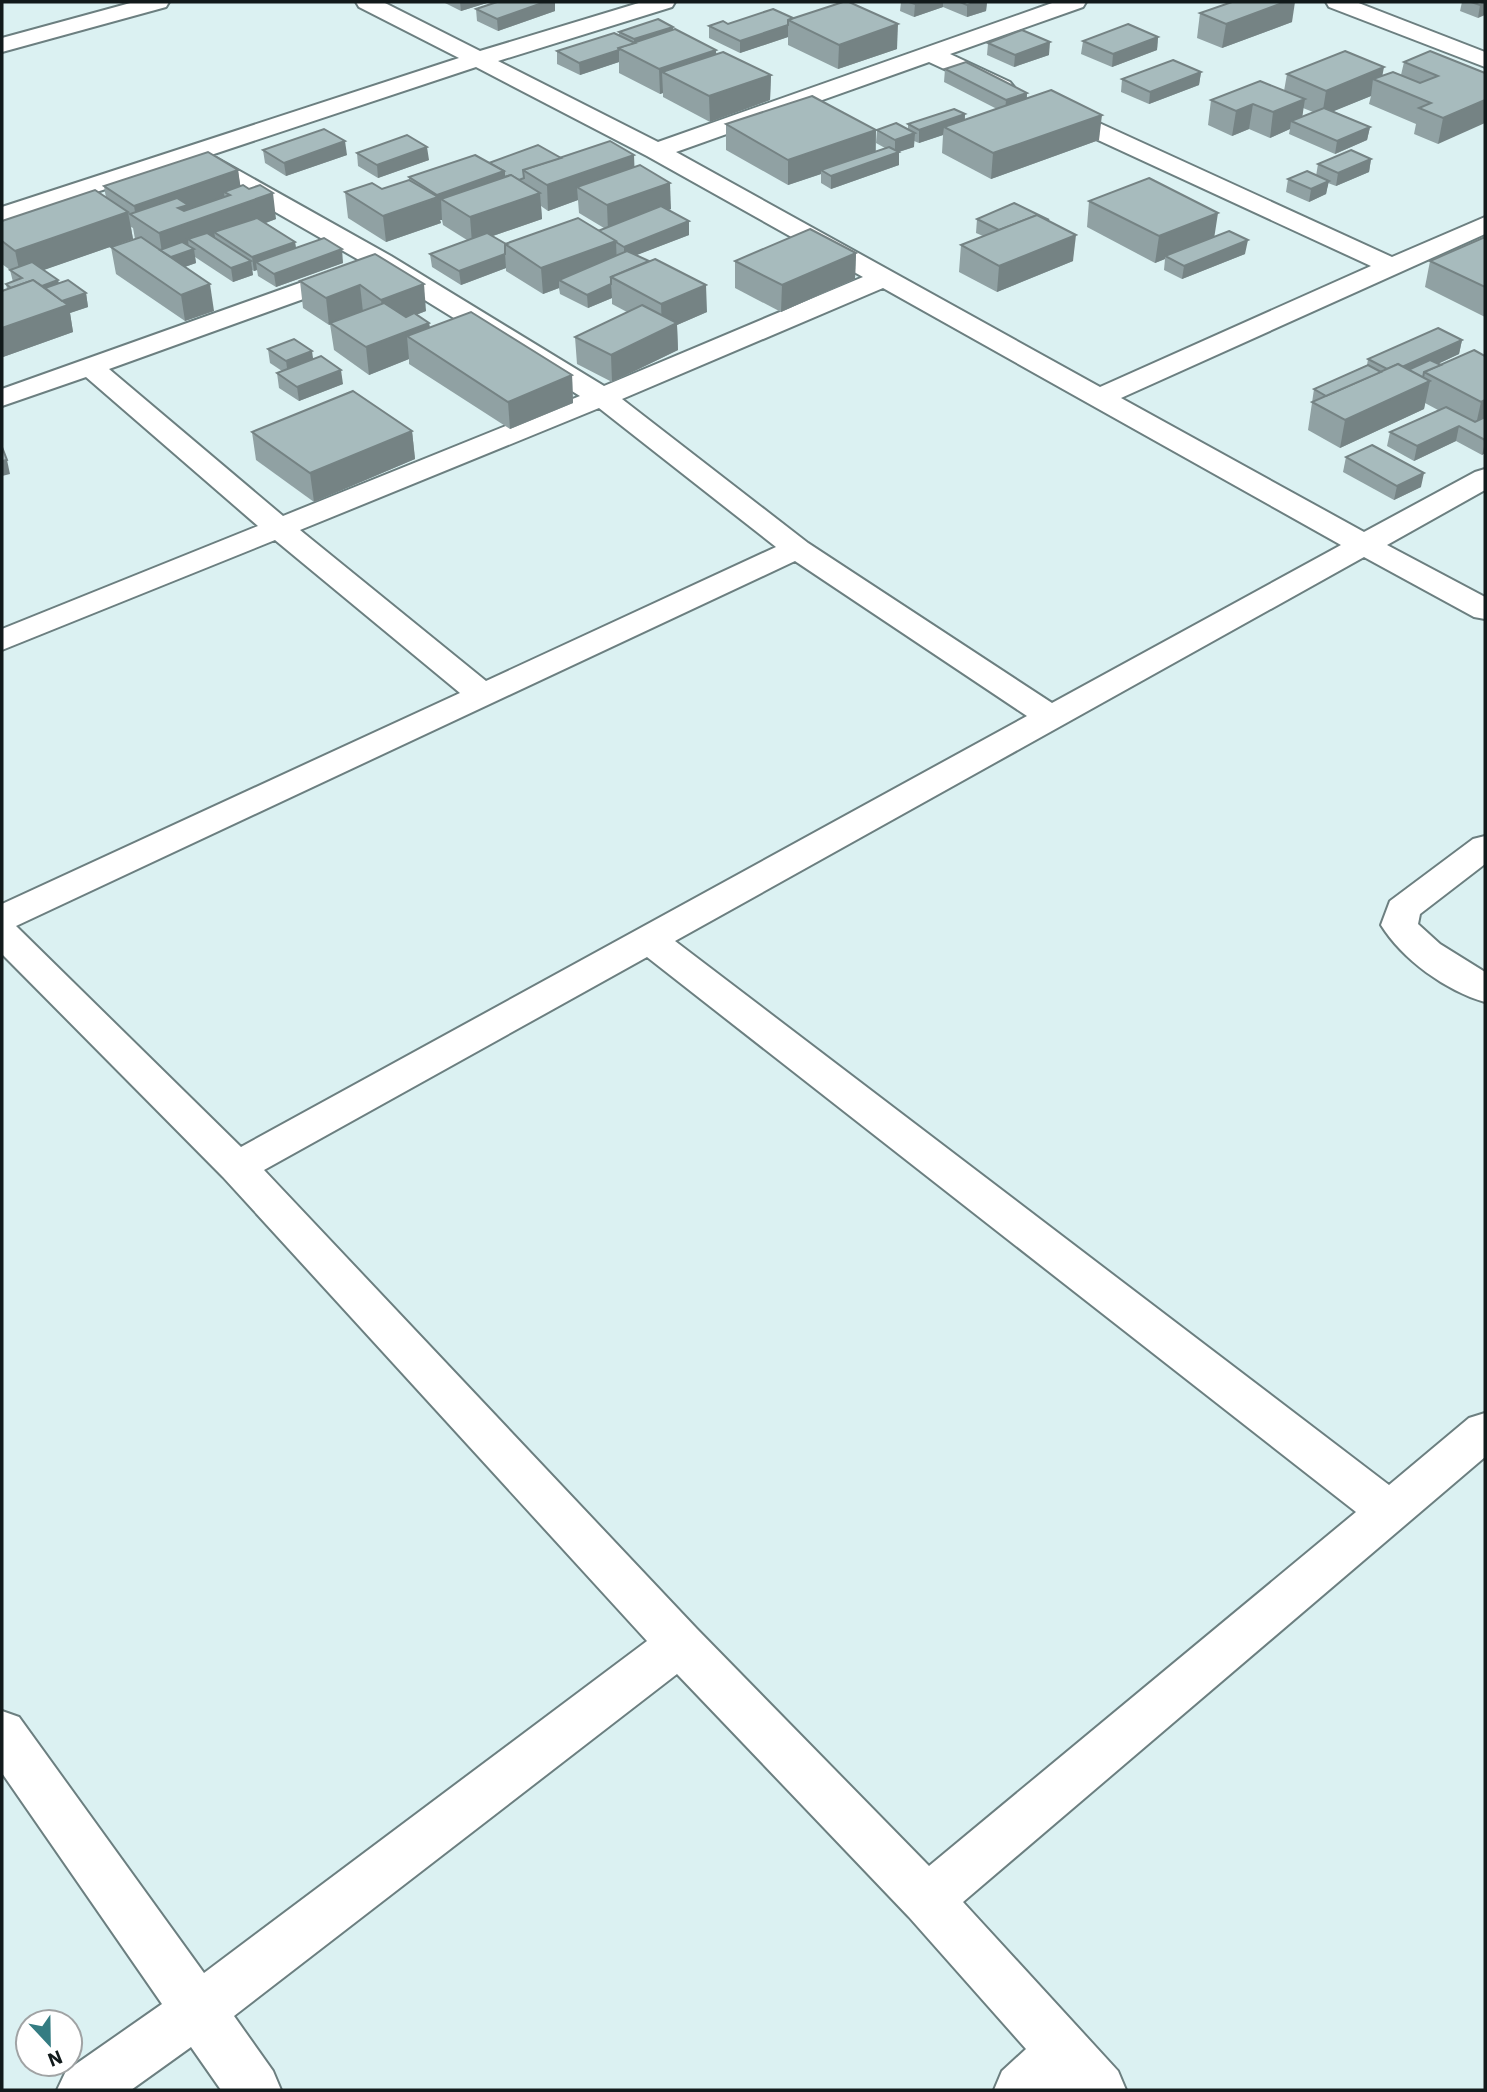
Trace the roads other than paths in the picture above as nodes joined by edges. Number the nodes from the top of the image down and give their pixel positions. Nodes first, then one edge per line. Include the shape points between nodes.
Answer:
1 (158, 2) edge
2 (369, 2) edge
3 (664, 2) edge
4 (1076, 2) edge
5 (1337, 2) edge
6 (7, 39) edge
7 (931, 54) junction
8 (475, 60) junction
9 (1485, 60) edge
10 (656, 151) junction
11 (192, 154) junction
12 (2, 215) edge
13 (1485, 225) edge
14 (382, 262) junction
15 (1392, 267) junction
16 (886, 277) junction
17 (89, 366) junction
18 (602, 397) junction
19 (2, 398) edge
20 (1098, 398) junction
21 (1485, 478) edge
22 (278, 527) junction
23 (1364, 545) junction
24 (797, 549) junction
25 (1485, 610) edge
26 (2, 640) edge
27 (483, 695) junction
28 (1052, 718) junction
29 (1485, 847) edge
30 (2, 918) edge
31 (2, 933) edge
32 (649, 940) junction
33 (1485, 989) edge
34 (237, 1167) junction
35 (1485, 1431) edge
36 (1390, 1512) junction
37 (680, 1644) junction
38 (2, 1733) edge
39 (927, 1900) junction
40 (197, 2011) junction
41 (1062, 2052) junction
42 (85, 2090) edge
43 (254, 2090) edge
44 (1020, 2090) edge
45 (1099, 2090) edge

1 - 6 street
2 - 8 street
3 - 8 street
4 - 7 street
5 - 9 street
7 - 10 street
7 - 15 street
8 - 10 street
8 - 11 street
10 - 16 street
11 - 12 street
11 - 14 street
13 - 15 street
14 - 17 street
14 - 18 street
15 - 20 street
16 - 18 street
16 - 20 street
17 - 19 street
17 - 22 street
18 - 22 street
18 - 24 street
20 - 23 street
21 - 23 street
22 - 26 street
22 - 27 street
23 - 25 street
23 - 28 street
24 - 27 street
24 - 28 street
27 - 30 street
28 - 32 street
29 - 33 street via 1404,909 1399,925 1422,949
31 - 34 street
32 - 34 street
32 - 36 street
34 - 37 street
35 - 36 street
36 - 39 street
37 - 39 street
37 - 40 street
38 - 40 street
39 - 41 street
40 - 42 street
40 - 43 street
41 - 44 street
41 - 45 street

